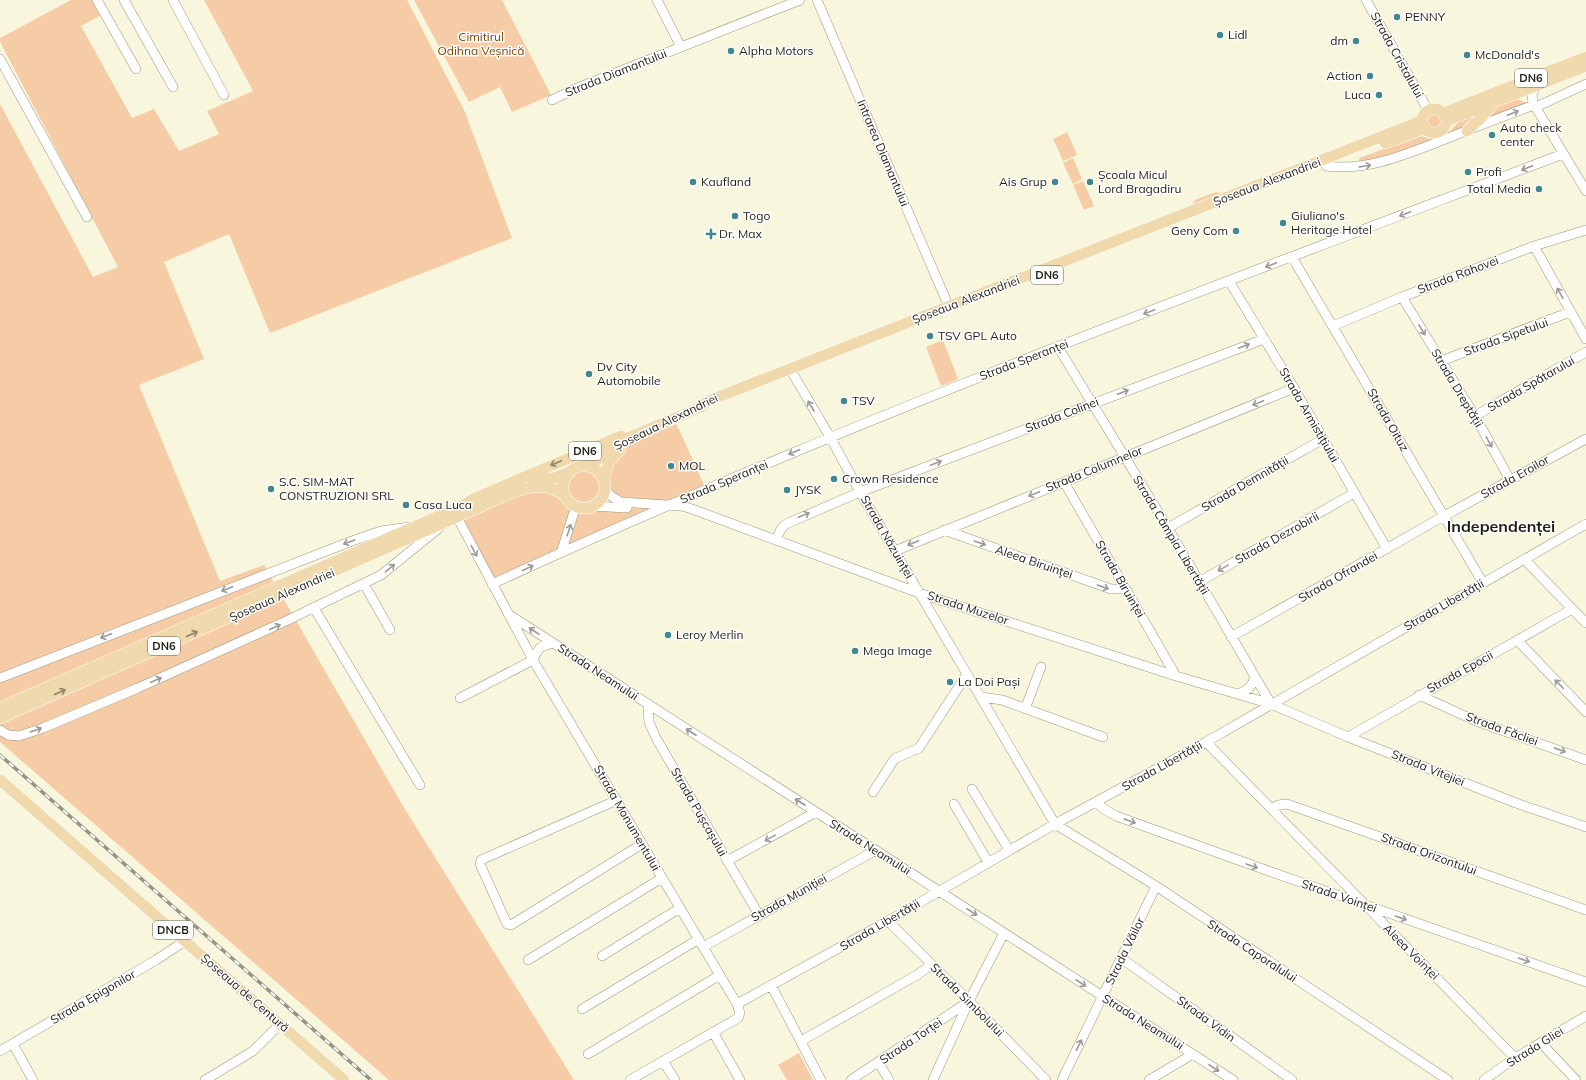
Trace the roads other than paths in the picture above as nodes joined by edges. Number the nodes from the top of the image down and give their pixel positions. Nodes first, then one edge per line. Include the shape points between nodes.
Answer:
1 (97, 0) edge
2 (124, 0) edge
3 (173, 0) edge
4 (656, 0) edge
5 (800, 0) edge
6 (817, 0) edge
7 (1366, 0) edge
8 (786, 2) edge
9 (681, 47) junction
10 (1586, 57) edge
11 (0, 59) edge
12 (1586, 66) edge
13 (136, 69) dead end
14 (1537, 84) junction
15 (1586, 84) edge
16 (173, 87) dead end
17 (224, 95) dead end
18 (552, 100) dead end
19 (1495, 101) junction
20 (1534, 105) junction
21 (1428, 110) junction
22 (1445, 117) junction
23 (1423, 125) junction
24 (1467, 131) junction
25 (1563, 154) junction
26 (1326, 166) junction
27 (1586, 191) edge
28 (87, 217) dead end
29 (1586, 230) edge
30 (1534, 246) junction
31 (1292, 257) junction
32 (1229, 281) junction
33 (1402, 297) junction
34 (949, 307) junction
35 (1570, 312) junction
36 (1333, 326) junction
37 (1264, 339) junction
38 (1586, 339) edge
39 (1058, 347) junction
40 (1586, 352) edge
41 (1441, 361) junction
42 (793, 374) junction
43 (1294, 388) junction
44 (708, 401) junction
45 (1092, 403) junction
46 (1475, 416) junction
47 (830, 437) junction
48 (1323, 439) junction
49 (1586, 439) edge
50 (1124, 457) junction
51 (584, 466) junction
52 (569, 472) junction
53 (1510, 480) junction
54 (1064, 482) junction
55 (604, 485) junction
56 (860, 492) junction
57 (1354, 493) junction
58 (565, 496) junction
59 (464, 505) junction
60 (668, 505) junction
61 (576, 506) junction
62 (592, 506) junction
63 (1444, 516) junction
64 (453, 518) junction
65 (1586, 524) edge
66 (413, 526) junction
67 (1168, 528) junction
68 (944, 530) junction
69 (776, 540) junction
70 (1387, 549) junction
71 (895, 551) junction
72 (561, 553) junction
73 (1525, 560) junction
74 (1199, 582) junction
75 (1483, 583) junction
76 (364, 584) junction
77 (492, 584) junction
78 (1126, 589) junction
79 (919, 593) junction
80 (314, 608) junction
81 (1572, 609) junction
82 (508, 614) junction
83 (1586, 623) edge
84 (390, 630) dead end
85 (1231, 637) junction
86 (1517, 640) junction
87 (553, 643) junction
88 (533, 660) junction
89 (1041, 667) dead end
90 (967, 674) junction
91 (1176, 676) junction
92 (1255, 677) junction
93 (0, 678) edge
94 (1238, 694) junction
95 (1419, 695) junction
96 (981, 697) junction
97 (460, 698) dead end
98 (1271, 704) junction
99 (648, 705) junction
100 (7, 708) edge
101 (1025, 709) junction
102 (1586, 712) edge
103 (0, 718) edge
104 (0, 730) edge
105 (1103, 737) dead end
106 (1348, 737) junction
107 (1206, 742) junction
108 (1586, 760) edge
109 (0, 780) edge
110 (420, 785) dead end
111 (972, 789) dead end
112 (873, 792) dead end
113 (617, 800) junction
114 (1096, 802) junction
115 (954, 804) dead end
116 (1272, 809) junction
117 (816, 812) junction
118 (1055, 824) junction
119 (1586, 828) edge
120 (642, 844) junction
121 (876, 850) junction
122 (1009, 850) junction
123 (727, 861) junction
124 (988, 862) junction
125 (662, 878) junction
126 (1156, 886) junction
127 (939, 891) junction
128 (1364, 905) junction
129 (680, 908) junction
130 (1586, 910) edge
131 (759, 915) junction
132 (888, 921) junction
133 (1004, 933) junction
134 (185, 941) junction
135 (701, 943) junction
136 (602, 956) dead end
137 (1121, 958) junction
138 (528, 960) dead end
139 (931, 965) junction
140 (720, 976) junction
141 (1586, 982) edge
142 (771, 985) junction
143 (1103, 997) junction
144 (970, 1001) junction
145 (737, 1004) junction
146 (582, 1009) dead end
147 (1586, 1016) edge
148 (280, 1024) junction
149 (713, 1032) junction
150 (801, 1041) junction
151 (1541, 1043) junction
152 (13, 1044) junction
153 (0, 1051) edge
154 (588, 1054) dead end
155 (1193, 1054) junction
156 (1515, 1058) junction
157 (663, 1061) junction
158 (879, 1063) junction
159 (642, 1077) edge
160 (33, 1080) edge
161 (206, 1080) edge
162 (344, 1080) edge
163 (630, 1080) edge
164 (674, 1080) edge
165 (740, 1080) edge
166 (821, 1080) edge
167 (851, 1080) edge
168 (889, 1080) edge
169 (933, 1080) edge
170 (1046, 1080) edge
171 (1062, 1080) edge
172 (1149, 1080) edge
173 (1233, 1080) edge
174 (1292, 1080) edge
175 (1448, 1080) edge
176 (1484, 1080) edge
177 (1576, 1080) edge

1 - 13 street
2 - 16 street
3 - 17 street
4 - 9 street, Strada Diamantului
5 - 8 street, Strada Diamantului
6 - 34 street, Intrarea Diamantului
7 - 21 street, Strada Cristalului
8 - 9 street, Strada Diamantului
9 - 18 street, Strada Diamantului
10 - 22 main road, DN6
11 - 28 street
12 - 14 main road, DN6
14 - 19 main road, DN6
14 - 20 street via 1532,94
15 - 20 street
19 - 22 main road, DN6
19 - 24 main road
24 -> 20 street
20 - 25 street
21 - 22 main road via 1435,109
21 - 23 main road via 1424,114
22 - 23 main road, DN6 via 1444,129 1439,133 1433,134
23 - 26 main road, Șoseaua Alexandriei / DN6
23 - 34 main road, Șoseaua Alexandriei / DN6
26 -> 24 street via 1348,168 1377,164
25 - 27 street
25 -> 31 street, Strada Speranței
26 - 42 main road, Șoseaua Alexandriei / DN6
29 - 30 street, Strada Rahovei
30 - 33 street, Strada Rahovei
35 -> 30 street
31 -> 32 street, Strada Speranței
31 - 36 street, Strada Oituz
32 - 37 street, Strada Armistițiului
32 -> 39 street, Strada Speranței
33 - 36 street, Strada Rahovei
33 -> 41 street, Strada Dreptății
34 - 44 main road, Șoseaua Alexandriei / DN6
35 - 38 street
35 - 41 street, Strada Sipetului
36 - 63 street, Strada Oituz
37 - 43 street, Strada Armistițiului
45 -> 37 street, Strada Colinei
39 - 45 street, Strada Câmpia Libertății
39 - 47 street, Strada Speranței
40 - 46 street, Strada Spătarului
41 - 46 street, Strada Dreptății
47 -> 42 street, Strada Năzuinței
42 - 55 main road, Șoseaua Alexandriei / DN6 via 710,407 631,444 608,461
43 - 48 street, Strada Armistițiului
43 -> 50 street, Strada Columnelor
44 - 51 main road, Șoseaua Alexandriei / DN6 via 701,407 618,443 600,458
44 -> 59 main road, DN6
45 - 50 street, Strada Câmpia Libertății
56 -> 45 street, Strada Colinei
46 -> 53 street, Strada Dreptății
47 - 56 street, Strada Năzuinței
47 -> 60 street, Strada Speranței
48 - 57 street, Strada Armistițiului
48 - 67 street, Strada Demnității
49 - 53 street, Strada Eroilor
50 - 54 street, Strada Columnelor
50 - 67 street, Strada Câmpia Libertății
51 - 52 main road, DN6 via 578,466
51 - 55 main road, DN6 via 596,469
52 - 58 main road, DN6 via 563,483
52 - 59 main road, DN6 via 554,478 523,484
53 - 63 street, Strada Eroilor
54 -> 68 street, Strada Columnelor
54 - 78 street, Strada Biruinței
55 - 60 street via 611,496 621,502
55 - 62 main road, DN6 via 602,497
69 -> 56 street, Strada Colinei via 786,524
56 - 71 street, Strada Năzuinței
57 - 70 street, Strada Armistițiului
57 -> 74 street, Strada Dezrobirii
58 - 61 main road, DN6
58 - 64 main road, Șoseaua Alexandriei / DN6 via 548,487 525,488
59 - 66 main road, DN6
60 - 62 street via 648,509
60 - 69 street, Strada Muzelor via 692,509
60 - 72 street, Strada Speranței
61 - 62 main road
72 -> 61 street
63 - 70 street, Strada Ofrandei
63 - 75 street, Strada Oituz
76 -> 64 street via 387,571
64 -> 77 street, Strada Monumentului
100 -> 64 main road, Șoseaua Alexandriei / DN6 via 316,580
65 - 73 street, Strada Libertății
66 -> 93 street via 395,528 352,541
66 - 100 main road, Șoseaua Alexandriei / DN6
67 - 74 street, Strada Câmpia Libertății
68 -> 71 street, Strada Columnelor
68 -> 78 street, Aleea Biruinței via 1111,589
69 - 79 street, Strada Muzelor
70 - 85 street, Strada Ofrandei
71 - 79 street, Strada Năzuinței
77 -> 72 street, Strada Speranței
73 - 75 street, Strada Libertății
73 - 81 street
74 - 85 street, Strada Câmpia Libertății
75 - 98 street, Strada Libertății
76 - 80 street
76 - 84 street
77 - 82 street, Strada Monumentului
78 - 91 street, Strada Biruinței
79 - 90 street, Strada Năzuinței
79 - 91 street, Strada Muzelor
104 -> 80 street via 8,735 18,736 43,728
80 - 110 street
81 - 83 street
81 - 86 street, Strada Epocii
87 -> 82 street, Strada Neamului
82 - 88 street, Strada Monumentului
85 - 92 street, Strada Câmpia Libertății
86 - 95 street, Strada Epocii
102 -> 86 street
87 - 88 street via 543,645
87 - 99 street, Strada Neamului
88 - 97 street
88 - 113 street, Strada Monumentului
89 - 101 street
90 - 96 street, Strada Năzuinței
90 - 112 street via 919,748 896,758
91 - 94 street, Strada Muzelor
92 - 94 street via 1251,686
92 - 98 street, Strada Câmpia Libertății
94 - 98 street, Strada Muzelor
95 - 106 street, Strada Epocii
95 -> 108 street, Strada Făcliei via 1476,721
96 - 101 street via 1002,700
96 - 118 street, Strada Năzuinței
98 - 106 street, Strada Vitejiei
98 - 107 street, Strada Libertății
117 -> 99 street, Strada Neamului
99 - 123 street, Strada Pușcașului via 649,722 656,738
100 - 103 main road, Șoseaua Alexandriei / DN6
101 - 105 street
106 - 119 street, Strada Vitejiei
107 - 114 street, Strada Libertății
107 - 116 street, Aleea Voinței
109 - 134 main road, Șoseaua de Centură / DNCB
111 - 122 street
113 - 120 street, Strada Monumentului
113 - 120 street via 481,860 480,864 506,924 511,925
114 - 118 street, Strada Libertății
114 -> 128 street, Strada Voinței via 1116,816
115 - 124 street
116 - 128 street, Aleea Voinței
116 - 130 street, Strada Orizontului via 1287,804
117 - 121 street, Strada Neamului
117 -> 123 street
118 - 122 street, Strada Libertății
118 - 126 street, Strada Caporalului
120 - 125 street, Strada Monumentului
121 - 127 street, Strada Neamului
121 - 131 street, Strada Muniției
122 - 124 street, Strada Libertății
123 - 131 street, Strada Pușcașului
124 - 127 street, Strada Libertății
125 - 129 street, Strada Monumentului
125 - 138 street
126 - 137 street, Strada Văilor
126 - 175 street, Strada Caporalului
127 - 132 street, Strada Libertății
127 -> 133 street, Strada Neamului
128 -> 141 street, Strada Voinței
128 - 156 street, Aleea Voinței
129 - 135 street, Strada Monumentului
129 - 136 street
131 - 135 street, Strada Muniției
132 - 139 street, Strada Simbolului
132 - 142 street, Strada Libertății
133 -> 143 street, Strada Neamului
133 - 144 street
134 - 148 main road, Șoseaua de Centură / DNCB
134 - 152 street, Strada Epigonilor
135 - 140 street, Strada Monumentului
135 - 146 street, Strada Muniției
137 - 143 street, Strada Văilor
137 - 174 street, Strada Vidin
139 - 144 street, Strada Simbolului
139 - 150 street via 918,975
140 - 145 street, Strada Monumentului
140 - 154 street
142 - 145 street, Strada Libertății
142 - 150 street
143 - 155 street, Strada Neamului
171 -> 143 street, Strada Văilor
144 - 158 street, Strada Torței
144 - 169 street
144 - 170 street, Strada Simbolului
145 - 149 street, Strada Monumentului via 738,1018
147 - 151 street, Strada Gliei
148 - 161 street via 253,1051
148 - 162 main road, Șoseaua de Centură / DNCB
149 - 157 street
149 - 165 street
150 - 166 street
151 - 156 street, Strada Gliei
151 - 177 street
152 - 153 street, Strada Epigonilor
152 - 160 street
155 - 172 street
155 -> 173 street, Strada Neamului
156 - 176 street, Strada Gliei
157 - 159 street
157 - 164 street
158 - 167 street, Strada Torței
158 - 168 street
159 - 163 street

